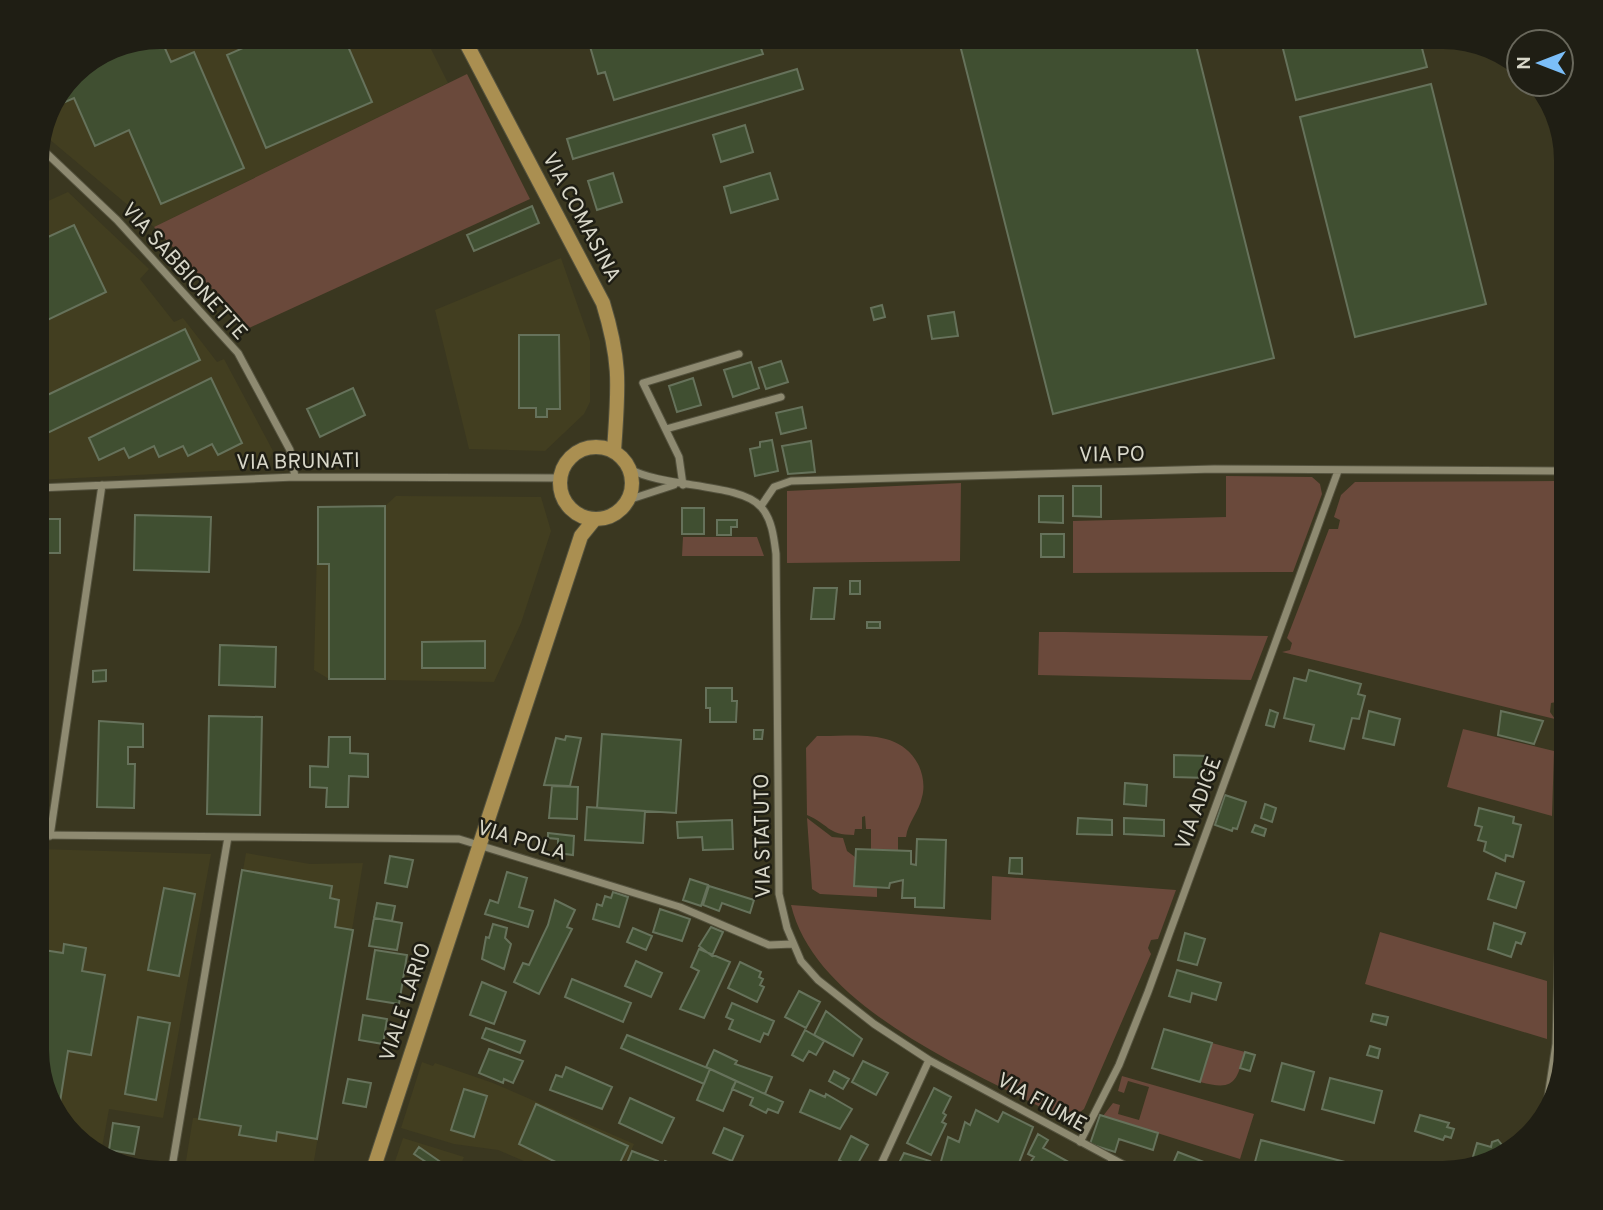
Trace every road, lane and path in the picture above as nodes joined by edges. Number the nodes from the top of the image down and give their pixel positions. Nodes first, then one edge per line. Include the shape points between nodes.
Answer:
1 (469, 49) edge
2 (49, 155) edge
3 (739, 355) dead end
4 (781, 397) dead end
5 (666, 429) junction
6 (609, 449) junction
7 (630, 469) junction
8 (1338, 471) junction
9 (1554, 471) edge
10 (295, 477) junction
11 (559, 478) junction
12 (103, 485) junction
13 (679, 485) junction
14 (49, 487) edge
15 (628, 500) junction
16 (761, 506) junction
17 (573, 512) junction
18 (594, 520) junction
19 (581, 536) junction
20 (50, 836) joint
21 (228, 836) junction
22 (479, 844) junction
23 (793, 944) junction
24 (929, 1060) junction
25 (1080, 1142) junction
26 (1112, 1160) edge
27 (173, 1161) edge
28 (376, 1161) edge
29 (883, 1161) edge

1 - 6 main road, VIA COMASINA via 603,303 619,369 616,429
2 - 10 street, VIA SABBIONETTE via 117,220 238,353 290,450
3 - 5 street via 643,383
4 - 5 street
5 - 13 street via 679,457
6 - 7 main road
6 - 11 main road via 580,450 563,466
7 - 13 street
7 - 15 main road
8 - 9 street, VIA PO
8 - 16 street, VIA PO via 1092,471 791,481 774,487
8 - 25 street, VIA ADIGE via 1149,992
10 - 11 street, VIA BRUNATI
10 - 12 street, VIA BRUNATI
11 - 17 main road via 560,491
12 - 14 street, VIA BRUNATI
12 - 20 street
13 - 15 street
13 - 16 street via 732,492
15 - 18 main road via 614,514
16 - 23 street, VIA STATUTO via 776,554 779,894
17 - 18 main road
17 - 19 main road
18 - 19 main road
19 - 22 main road
20 - 21 street, VIA POLA
21 - 22 street, VIA POLA via 399,836 459,838
21 - 27 street
22 - 23 street, VIA POLA via 680,907 769,945
22 - 28 main road, VIALE LARIO
23 - 24 street, VIA STATUTO via 818,980 895,1040
24 - 25 street, VIA FIUME
24 - 29 street
25 - 26 street, VIA FIUME

